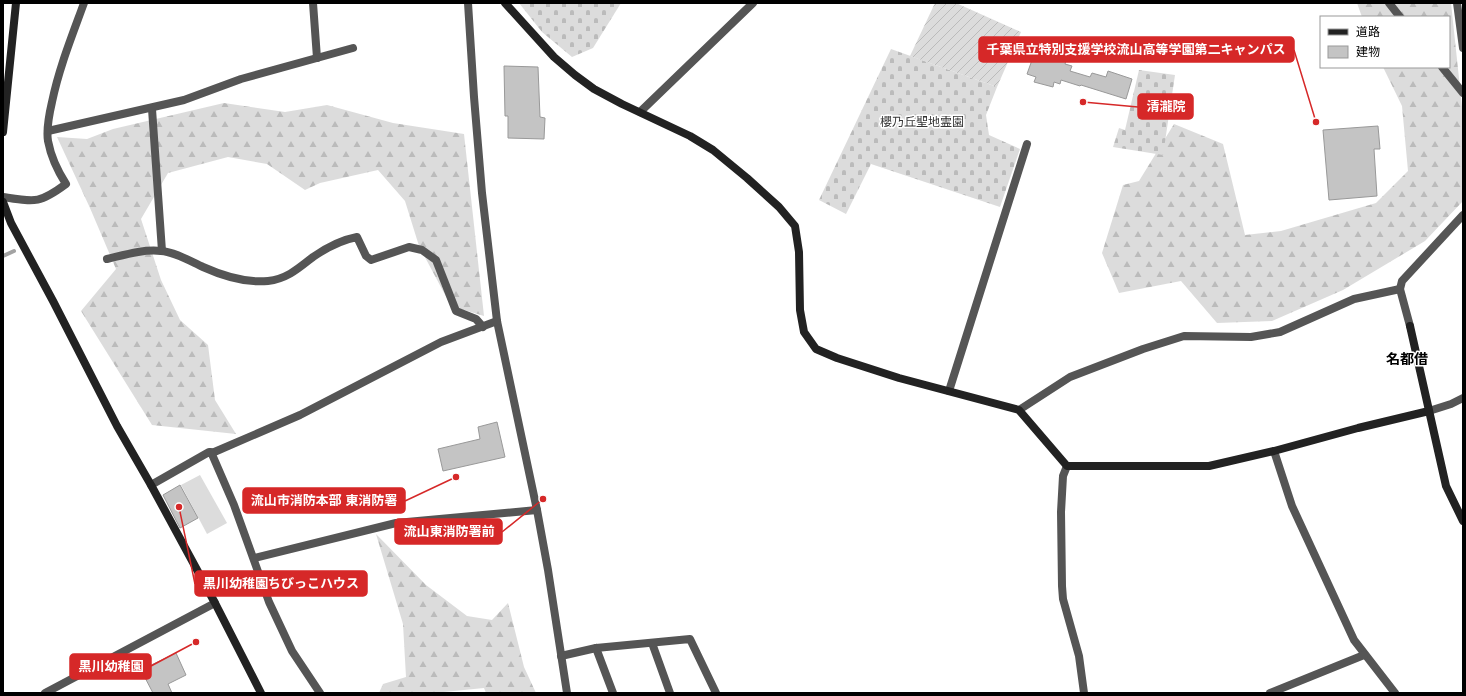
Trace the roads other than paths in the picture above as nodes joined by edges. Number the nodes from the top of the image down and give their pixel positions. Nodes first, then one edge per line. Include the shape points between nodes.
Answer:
1 (16, 3) edge
2 (84, 3) edge
3 (313, 3) edge
4 (468, 3) edge
5 (505, 3) edge
6 (753, 3) edge
7 (1389, 3) edge
8 (1457, 3) edge
9 (1399, 16) edge
10 (353, 48) dead end
11 (1463, 48) edge
12 (317, 58) junction
13 (1443, 68) edge
14 (1463, 93) edge
15 (152, 108) junction
16 (640, 112) junction
17 (48, 131) junction
18 (3, 132) edge
19 (1027, 144) dead end
20 (3, 197) edge
21 (3, 202) edge
22 (1463, 215) edge
23 (162, 251) junction
24 (107, 259) dead end
25 (1400, 289) junction
26 (497, 321) junction
27 (482, 327) junction
28 (949, 391) junction
29 (1463, 398) edge
30 (1019, 410) junction
31 (1428, 411) junction
32 (1274, 451) junction
33 (212, 454) junction
34 (1067, 466) junction
35 (151, 485) junction
36 (537, 510) junction
37 (1463, 521) edge
38 (254, 558) junction
39 (215, 603) junction
40 (652, 643) junction
41 (596, 648) junction
42 (1364, 655) junction
43 (561, 656) junction
44 (45, 693) edge
45 (261, 693) edge
46 (320, 693) edge
47 (567, 693) edge
48 (613, 693) edge
49 (670, 693) edge
50 (716, 693) edge
51 (1084, 693) edge
52 (1270, 693) edge
53 (1394, 693) edge

1 - 18 street
2 - 17 street via 58,78
3 - 12 street
4 - 26 street via 481,178
5 - 16 street via 544,46 575,75 601,93
6 - 16 street
7 - 9 street
8 - 11 street
10 - 12 street
12 - 15 street
13 - 14 street
15 - 17 street
15 - 23 street
16 - 28 street via 713,150 779,207 795,226 799,252 800,310 804,332 816,349 899,378
17 - 20 street via 51,157 66,184 44,198 32,201
19 - 28 street
21 - 35 street via 11,223 117,426
22 - 25 street via 1402,281
23 - 24 street
23 - 27 street via 221,274 269,281 286,277 327,248 347,239 357,237 366,256 371,260 409,247 418,248 436,260 456,311 476,319
25 - 30 street via 1354,299 1280,332 1251,337 1184,336 1143,349 1070,377
25 - 31 street
26 - 27 street
26 - 36 street
27 - 33 street via 441,342 300,415
28 - 30 street
29 - 31 street
30 - 34 street
31 - 32 street
31 - 37 street via 1446,486
32 - 34 street via 1209,466
32 - 42 street via 1292,506 1354,640
33 - 35 street via 209,452
33 - 38 street
34 - 51 street via 1063,476 1061,512 1062,586 1063,599 1079,656
35 - 39 street
36 - 38 street via 396,523
36 - 43 street
38 - 46 street via 269,602 292,651
39 - 44 street
39 - 45 street
40 - 41 street
40 - 49 street
40 - 50 street via 690,639
41 - 43 street
41 - 48 street
42 - 52 street
42 - 53 street
43 - 47 street

